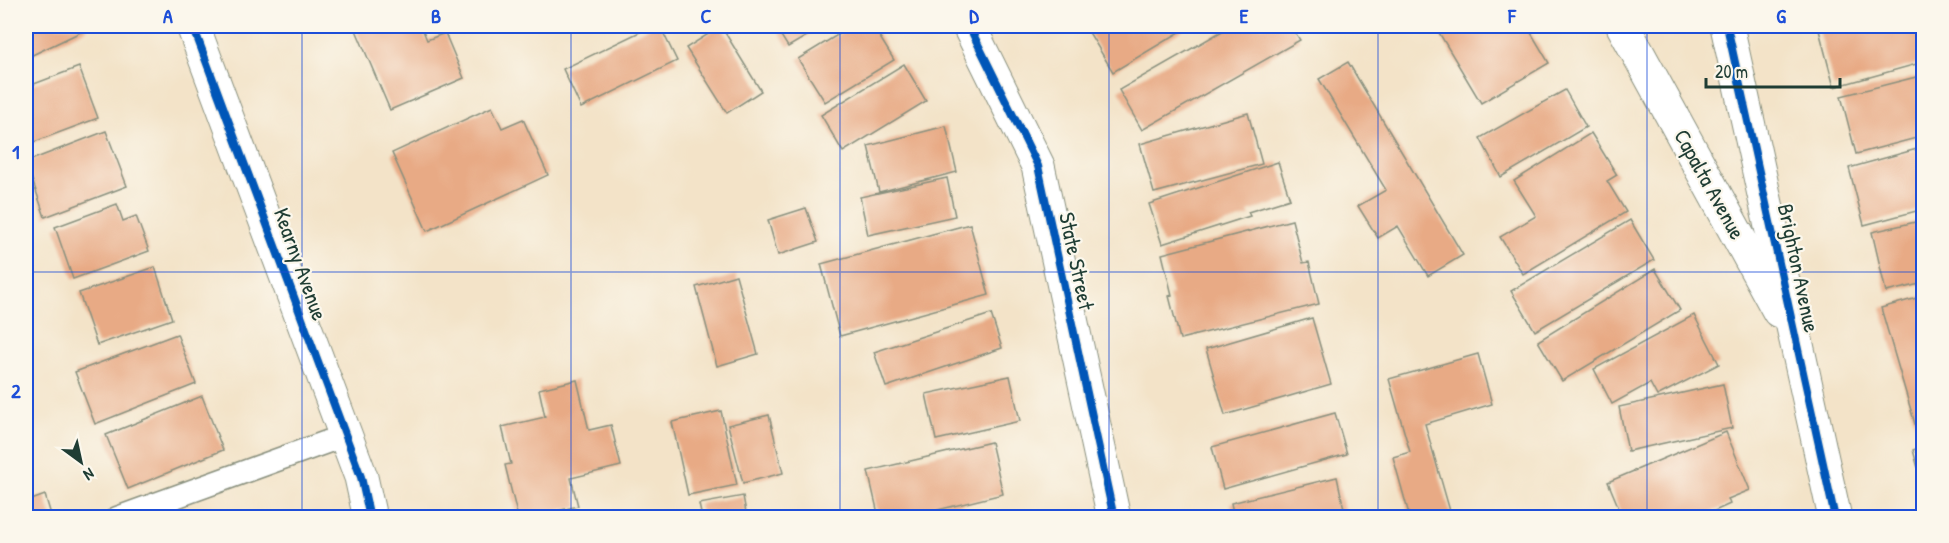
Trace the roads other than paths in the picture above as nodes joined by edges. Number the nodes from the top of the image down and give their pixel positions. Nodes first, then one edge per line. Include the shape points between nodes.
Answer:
1 (193, 26) edge
2 (969, 26) edge
3 (1623, 26) edge
4 (1728, 26) edge
5 (1797, 343) junction
6 (346, 435) junction
7 (117, 518) edge
8 (370, 518) edge
9 (1114, 518) edge
10 (1835, 518) edge

1 - 6 street, Kearny Avenue
2 - 9 street, State Street via 1038,166
3 - 5 street, Capalta Avenue
4 - 5 street, Brighton Avenue
5 - 10 street, Brighton Avenue
6 - 7 lane
6 - 8 street, Kearny Avenue

